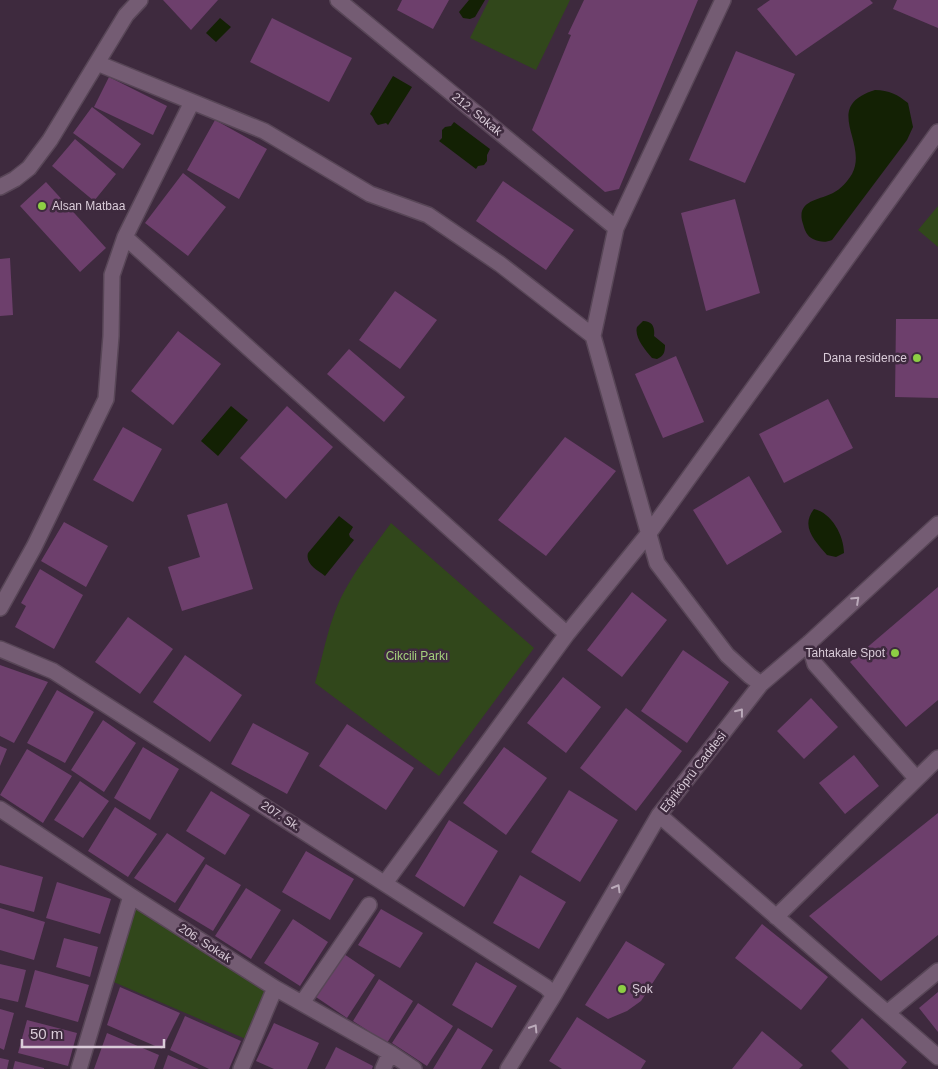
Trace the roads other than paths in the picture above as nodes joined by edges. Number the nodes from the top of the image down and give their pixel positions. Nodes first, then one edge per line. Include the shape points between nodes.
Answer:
1 (140, 0) edge
2 (338, 0) edge
3 (723, 0) edge
4 (98, 63) junction
5 (192, 102) junction
6 (938, 132) edge
7 (0, 187) edge
8 (616, 228) junction
9 (125, 237) junction
10 (594, 336) junction
11 (938, 524) edge
12 (648, 533) junction
13 (0, 608) edge
14 (567, 634) junction
15 (809, 643) junction
16 (0, 649) edge
17 (762, 684) junction
18 (938, 758) edge
19 (916, 778) junction
20 (1, 812) edge
21 (659, 815) junction
22 (385, 883) junction
23 (131, 896) junction
24 (370, 905) dead end
25 (776, 917) junction
26 (938, 972) edge
27 (275, 988) junction
28 (554, 995) junction
29 (302, 1003) junction
30 (888, 1013) junction
31 (390, 1053) junction
32 (938, 1057) edge
33 (80, 1069) edge
34 (241, 1069) edge
35 (383, 1069) edge
36 (414, 1069) edge
37 (508, 1069) edge

1 - 4 street via 126,15
2 - 8 street, 212. Sokak
3 - 8 street
4 - 5 street
4 - 7 street via 50,140 28,168 15,180
5 - 9 street
5 - 10 street via 264,131 370,194 428,215 500,264
6 - 12 street
8 - 10 street
9 - 13 street via 112,275 106,399 34,547
9 - 14 street
10 - 12 street
15 -> 11 street, Eğriköprü Caddesi
12 - 14 street
12 - 17 street via 657,564 727,655
14 - 22 street
15 - 17 street, Eğriköprü Caddesi
15 - 19 street via 815,664
16 - 22 street, 207. Sk. via 53,671
21 -> 17 street, Eğriköprü Caddesi
18 - 19 street
19 - 25 street
20 - 23 street, 206. Sokak
21 - 25 street
28 -> 21 street, Eğriköprü Caddesi
22 - 28 street, 207. Sk.
23 - 27 street, 206. Sokak
23 - 33 street
24 - 29 street
25 - 30 street
26 - 30 street
27 - 29 street, 206. Sokak
27 - 34 street
37 -> 28 street, Eğriköprü Caddesi
29 - 31 street, 206. Sokak
30 - 32 street
31 - 35 street
31 - 36 street, 206. Sokak

